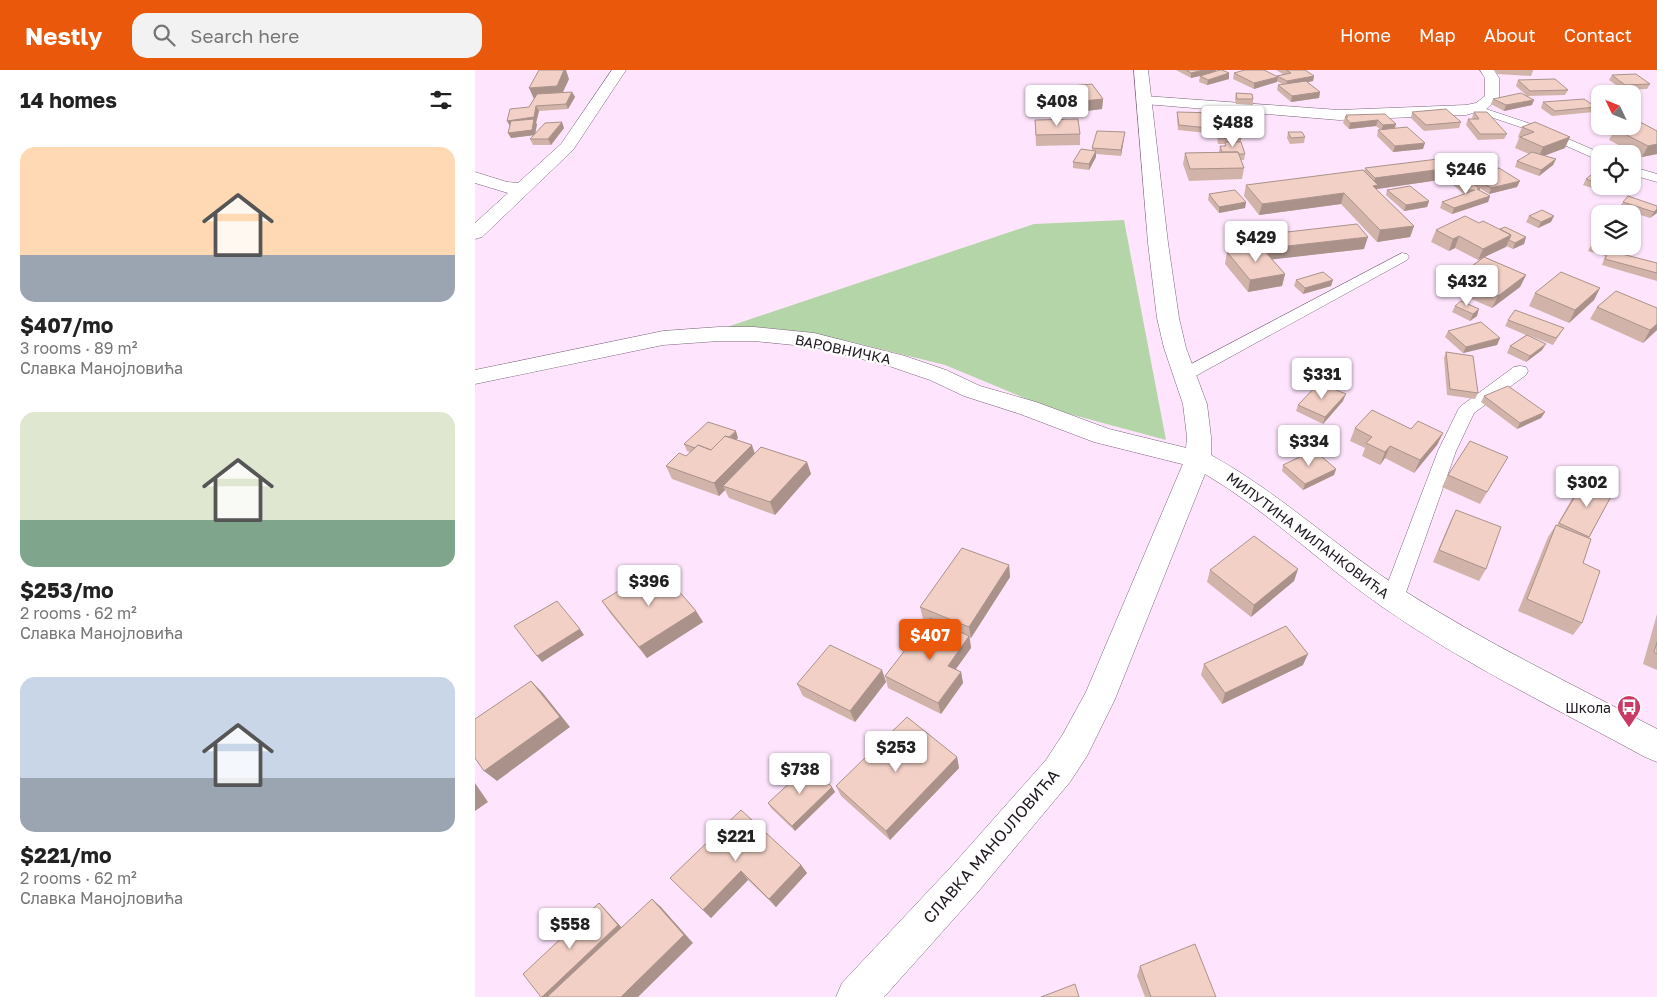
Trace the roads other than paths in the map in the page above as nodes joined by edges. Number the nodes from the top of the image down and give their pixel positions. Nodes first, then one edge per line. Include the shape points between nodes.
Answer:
1 (619, 70) edge
2 (1141, 70) edge
3 (1487, 70) edge
4 (1145, 100) junction
5 (1474, 108) junction
6 (1591, 152) edge
7 (1641, 173) edge
8 (475, 177) edge
9 (1657, 178) edge
10 (523, 189) junction
11 (475, 233) edge
12 (1402, 257) dead end
13 (1520, 371) dead end
14 (1184, 375) junction
15 (475, 376) edge
16 (1198, 459) junction
17 (1393, 598) junction
18 (1657, 746) edge
19 (855, 997) edge

1 - 10 street via 567,146
2 - 4 street
3 - 5 street via 1492,78 1492,98
4 - 5 street via 1339,115
4 - 14 street via 1158,243 1169,318
5 - 6 lane
7 - 9 lane
8 - 10 street
10 - 11 street
12 - 14 lane
13 - 17 lane via 1467,410 1447,451
14 - 16 street via 1198,421
15 - 16 street, ВАРОВНИЧКА via 663,338 755,334 814,340 897,361 972,391 1103,436
16 - 17 street, МИЛУТИНА МИЛАНКОВИЋА via 1251,490
16 - 19 street, СЛАВКА МАНОЈЛОВИЋА via 1099,699 1075,745 1058,771 965,880
17 - 18 street, МИЛУТИНА МИЛАНКОВИЋА via 1434,624

